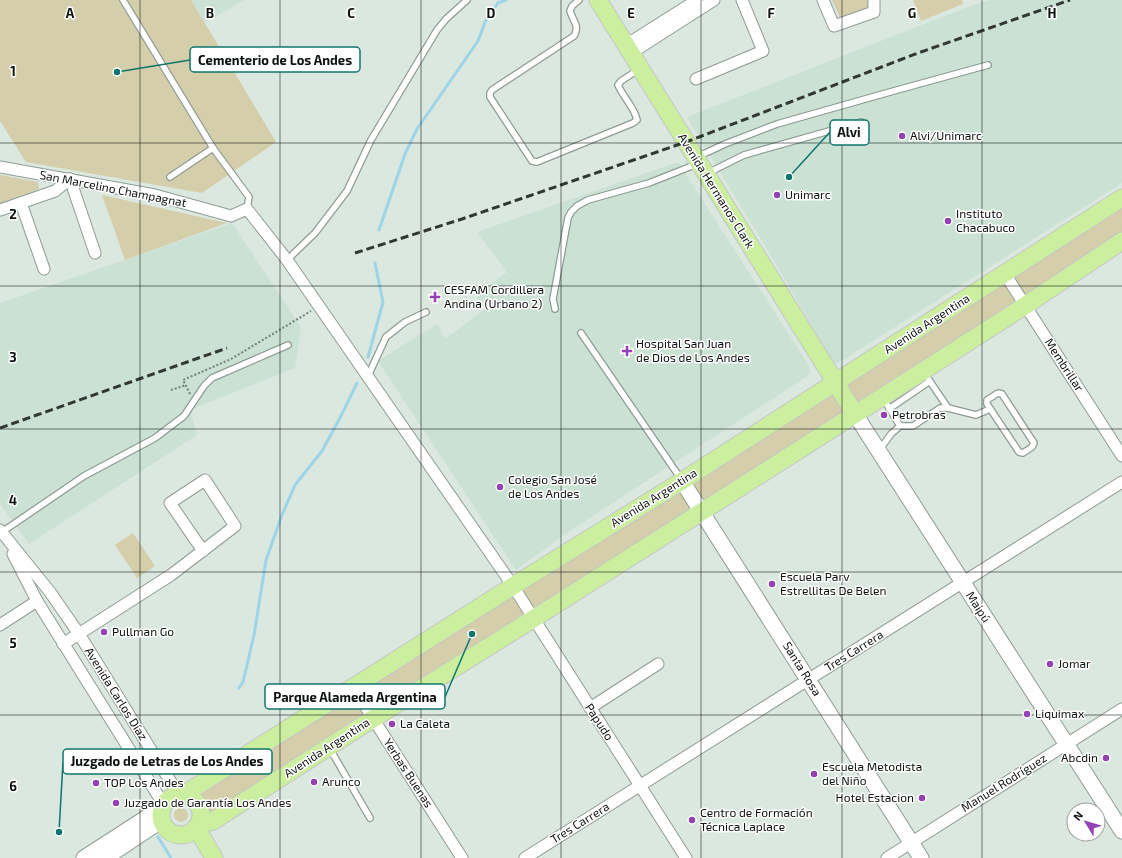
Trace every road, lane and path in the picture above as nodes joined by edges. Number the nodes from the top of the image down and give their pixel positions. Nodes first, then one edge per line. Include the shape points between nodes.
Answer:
1 (123, 0) edge
2 (467, 0) edge
3 (579, 0) edge
4 (598, 0) edge
5 (697, 0) edge
6 (714, 0) edge
7 (742, 0) edge
8 (823, 0) edge
9 (874, 0) edge
10 (628, 49) junction
11 (988, 65) dead end
12 (640, 68) junction
13 (696, 79) dead end
14 (861, 122) dead end
15 (213, 148) junction
16 (700, 165) junction
17 (0, 167) edge
18 (170, 177) dead end
19 (70, 180) junction
20 (1122, 198) edge
21 (20, 203) junction
22 (247, 209) junction
23 (0, 210) edge
24 (1122, 241) edge
25 (95, 253) dead end
26 (287, 260) junction
27 (44, 269) dead end
28 (1005, 274) junction
29 (1026, 305) junction
30 (318, 306) junction
31 (555, 309) dead end
32 (426, 312) dead end
33 (581, 333) dead end
34 (288, 345) dead end
35 (368, 376) junction
36 (926, 376) junction
37 (835, 382) junction
38 (186, 386) junction
39 (171, 390) dead end
40 (193, 403) junction
41 (886, 403) junction
42 (948, 408) junction
43 (990, 409) junction
44 (855, 414) junction
45 (900, 426) junction
46 (878, 451) junction
47 (1122, 456) edge
48 (682, 480) junction
49 (1122, 482) edge
50 (702, 512) junction
51 (1, 531) edge
52 (203, 551) junction
53 (963, 582) junction
54 (513, 586) junction
55 (37, 601) junction
56 (533, 619) junction
57 (0, 625) edge
58 (79, 634) junction
59 (63, 644) junction
60 (658, 664) dead end
61 (808, 680) junction
62 (353, 687) junction
63 (590, 708) junction
64 (1122, 709) edge
65 (373, 719) junction
66 (1066, 744) junction
67 (329, 747) junction
68 (640, 786) junction
69 (181, 795) junction
70 (163, 811) junction
71 (370, 818) dead end
72 (194, 828) junction
73 (1122, 831) edge
74 (911, 842) junction
75 (84, 858) edge
76 (105, 858) edge
77 (202, 858) edge
78 (214, 858) edge
79 (462, 858) edge
80 (525, 858) edge
81 (686, 858) edge
82 (887, 858) edge
83 (922, 858) edge

1 - 15 lane
2 - 26 lane via 437,30 371,140 347,191 315,233
3 - 12 lane via 570,11 577,25 574,36 490,93 490,97 532,161 538,162 637,120 618,85
4 - 10 main road, Avenida Hermanos Clark
5 - 10 street
6 - 10 street
7 - 13 street via 763,51
8 - 9 street via 834,26 874,12
10 - 12 main road, Avenida Hermanos Clark
11 - 16 lane via 777,124 725,144
12 - 16 main road, Avenida Hermanos Clark
14 - 16 lane
15 - 18 lane
15 - 22 lane via 249,197
16 - 31 lane via 588,200 577,206 568,218 553,299
16 - 37 main road, Avenida Hermanos Clark
17 - 19 street, San Marcelino Champagnat
19 - 21 street via 55,191
19 - 22 street, San Marcelino Champagnat via 155,195 231,216
19 - 25 street
20 - 28 main road, Avenida Argentina
21 - 23 street
21 - 27 street
22 - 26 street, Papudo
24 - 29 main road, Avenida Argentina
26 - 30 street, Papudo
28 - 29 street, Membrillar
28 - 37 main road, Avenida Argentina
29 - 36 main road, Avenida Argentina
29 - 47 street, Membrillar
30 - 35 street, Papudo
30 - 38 path via 231,359 183,380
32 - 35 lane via 405,322 386,337
33 - 48 lane
34 - 40 lane via 212,378
35 - 54 street, Papudo
36 - 41 main road, Avenida Argentina
36 - 42 lane
37 - 44 main road, Maipú
37 - 48 main road, Avenida Argentina
38 - 39 path
38 - 40 path
40 - 51 lane via 184,416 155,438 84,476
41 - 44 main road, Avenida Argentina
41 - 45 lane
42 - 43 lane via 976,415
42 - 45 lane via 940,408 913,426
43 - 43 lane via 1019,452 1023,454 1032,447 1034,443 1002,394 987,400
44 - 46 main road, Maipú
44 - 50 main road, Avenida Argentina
45 - 46 lane
46 - 53 main road, Maipú
48 - 50 main road, Santa Rosa
48 - 54 main road, Avenida Argentina
49 - 53 street, Tres Carrera
50 - 56 main road, Avenida Argentina
50 - 61 main road, Santa Rosa
51 - 55 street, Avenida Carlos Díaz
51 - 58 street, Avenida Carlos Díaz via 50,592
52 - 52 street via 170,503 205,480 235,526
52 - 58 street via 171,575
53 - 61 street, Tres Carrera
53 - 66 main road, Maipú
54 - 56 street, Papudo
54 - 62 main road, Avenida Argentina
55 - 57 street
55 - 59 street, Avenida Carlos Díaz
56 - 63 street, Papudo
56 - 65 main road, Avenida Argentina
58 - 59 street, Avenida Carlos Díaz
58 - 69 street, Avenida Carlos Díaz
59 - 70 street, Avenida Carlos Díaz
60 - 63 street
61 - 68 street, Tres Carrera
61 - 74 main road, Santa Rosa
62 - 65 street, Yerbas Buenas
62 - 69 main road, Avenida Argentina
63 - 68 street, Papudo
64 - 66 street, Manuel Rodríguez
65 - 67 main road, Avenida Argentina
65 - 79 street, Yerbas Buenas
66 - 73 main road, Maipú
66 - 74 street, Manuel Rodríguez
67 - 71 lane
67 - 72 main road, Avenida Argentina via 213,821
68 - 80 street, Tres Carrera
68 - 81 street, Papudo
69 - 70 main road, Avenida Argentina via 170,798
69 - 72 main road via 198,803 201,816
70 - 72 main road, Avenida Argentina via 166,827 172,832 180,834
70 - 75 main road
70 - 76 main road
72 - 77 main road
72 - 78 main road
74 - 82 street, Manuel Rodríguez
74 - 83 main road, Santa Rosa

